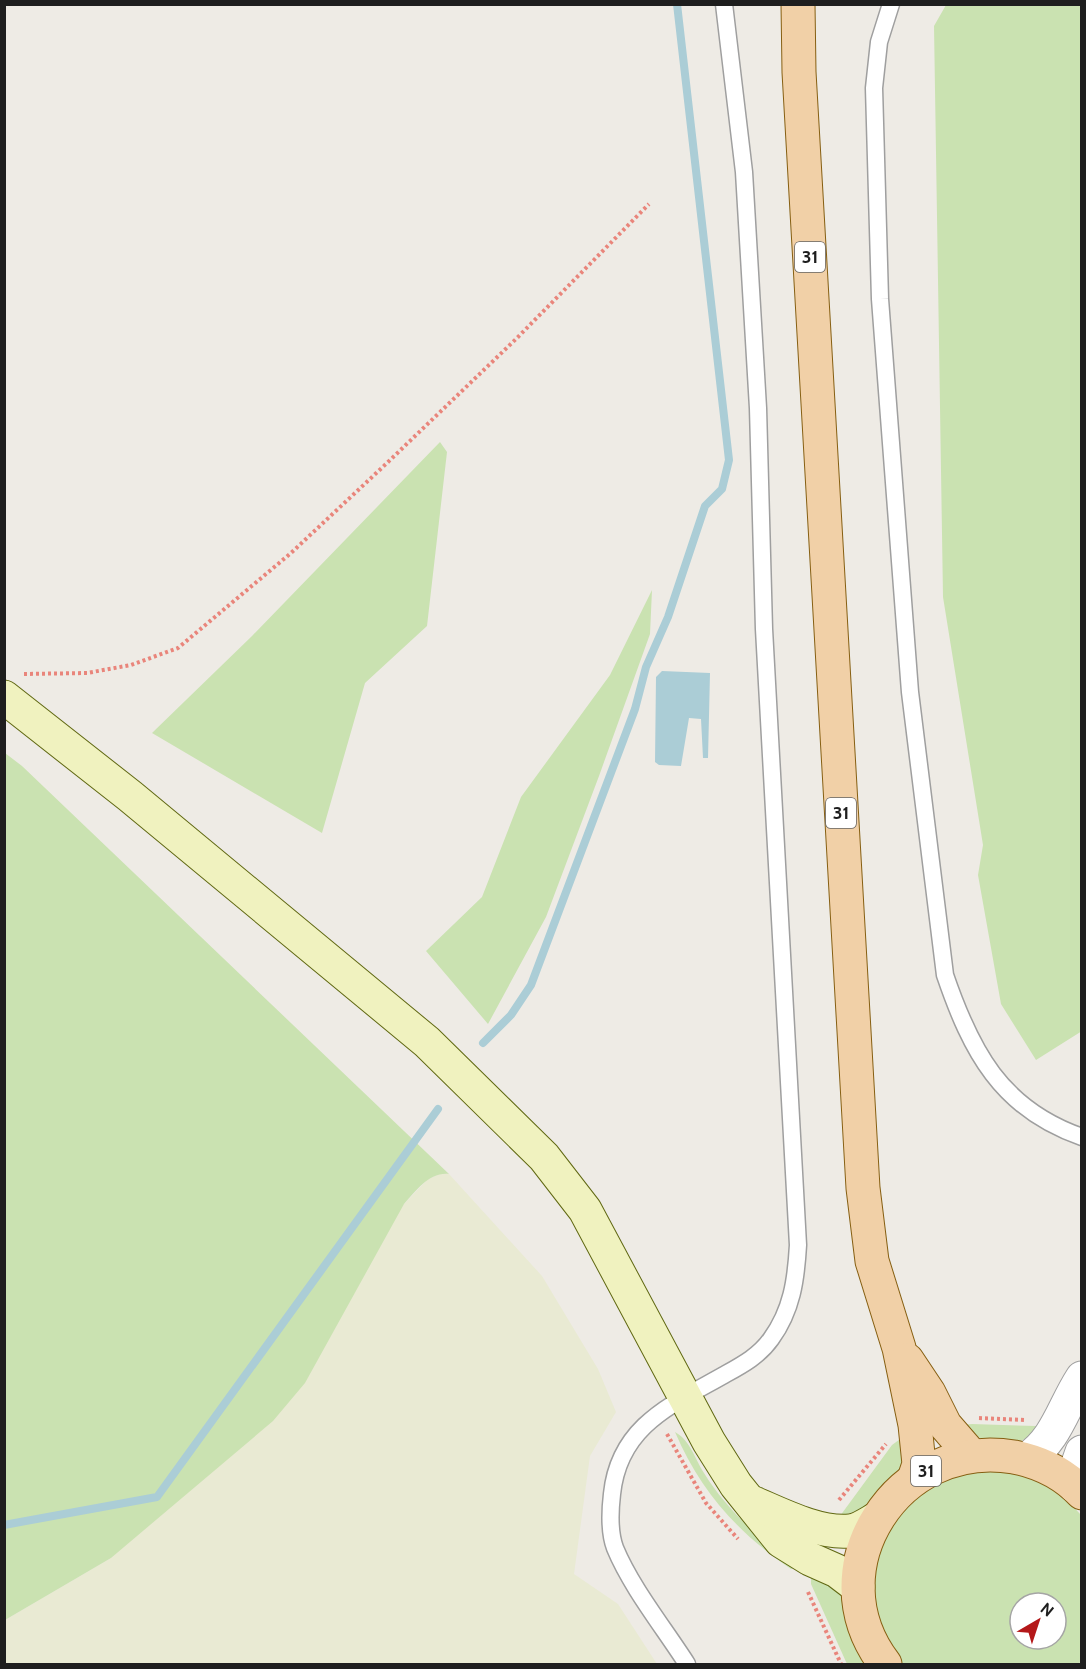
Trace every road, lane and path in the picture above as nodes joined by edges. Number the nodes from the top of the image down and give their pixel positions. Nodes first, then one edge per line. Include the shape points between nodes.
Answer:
1 (724, 4) edge
2 (798, 4) edge
3 (891, 4) edge
4 (649, 204) dead end
5 (13, 685) edge
6 (1082, 1137) edge
7 (898, 1347) junction
8 (1082, 1378) edge
9 (685, 1398) junction
10 (657, 1414) junction
11 (890, 1439) dead end
12 (1082, 1452) edge
13 (971, 1455) junction
14 (1027, 1460) junction
15 (914, 1479) junction
16 (1078, 1489) edge
17 (752, 1502) junction
18 (876, 1519) junction
19 (830, 1529) junction
20 (744, 1544) dead end
21 (804, 1587) dead end
22 (858, 1587) junction
23 (884, 1664) edge
24 (687, 1665) edge
25 (841, 1665) edge

1 - 9 lane via 744,172 798,1245 788,1311 770,1341 752,1359
2 - 7 main road, 31 via 863,1188 872,1260
3 - 6 lane via 879,42 874,88 880,299 910,692 943,964 959,1016 983,1064 999,1085 1027,1109
4 - 5 path via 387,463 291,553 178,648 131,665 87,673 30,672
5 - 9 main road via 130,796 427,1042 543,1157 585,1210
7 - 13 main road, 31 via 945,1425
7 - 15 main road, 31 via 918,1448 919,1464
8 - 14 street via 1057,1428
9 - 10 lane
9 - 17 main road via 736,1485
10 - 20 path via 701,1496
10 - 24 lane via 631,1439 619,1459 610,1515 614,1546
11 - 19 path via 834,1507
12 - 16 street via 1075,1472
13 - 14 main road, 31
13 - 15 main road, 31 via 948,1461
14 - 16 main road, 31 via 1052,1470
15 - 18 main road, 31
17 - 19 main road
17 - 22 main road via 782,1541
18 - 19 main road via 852,1531
18 - 22 main road, 31 via 860,1564
21 - 25 path
22 - 23 main road, 31 via 864,1622

